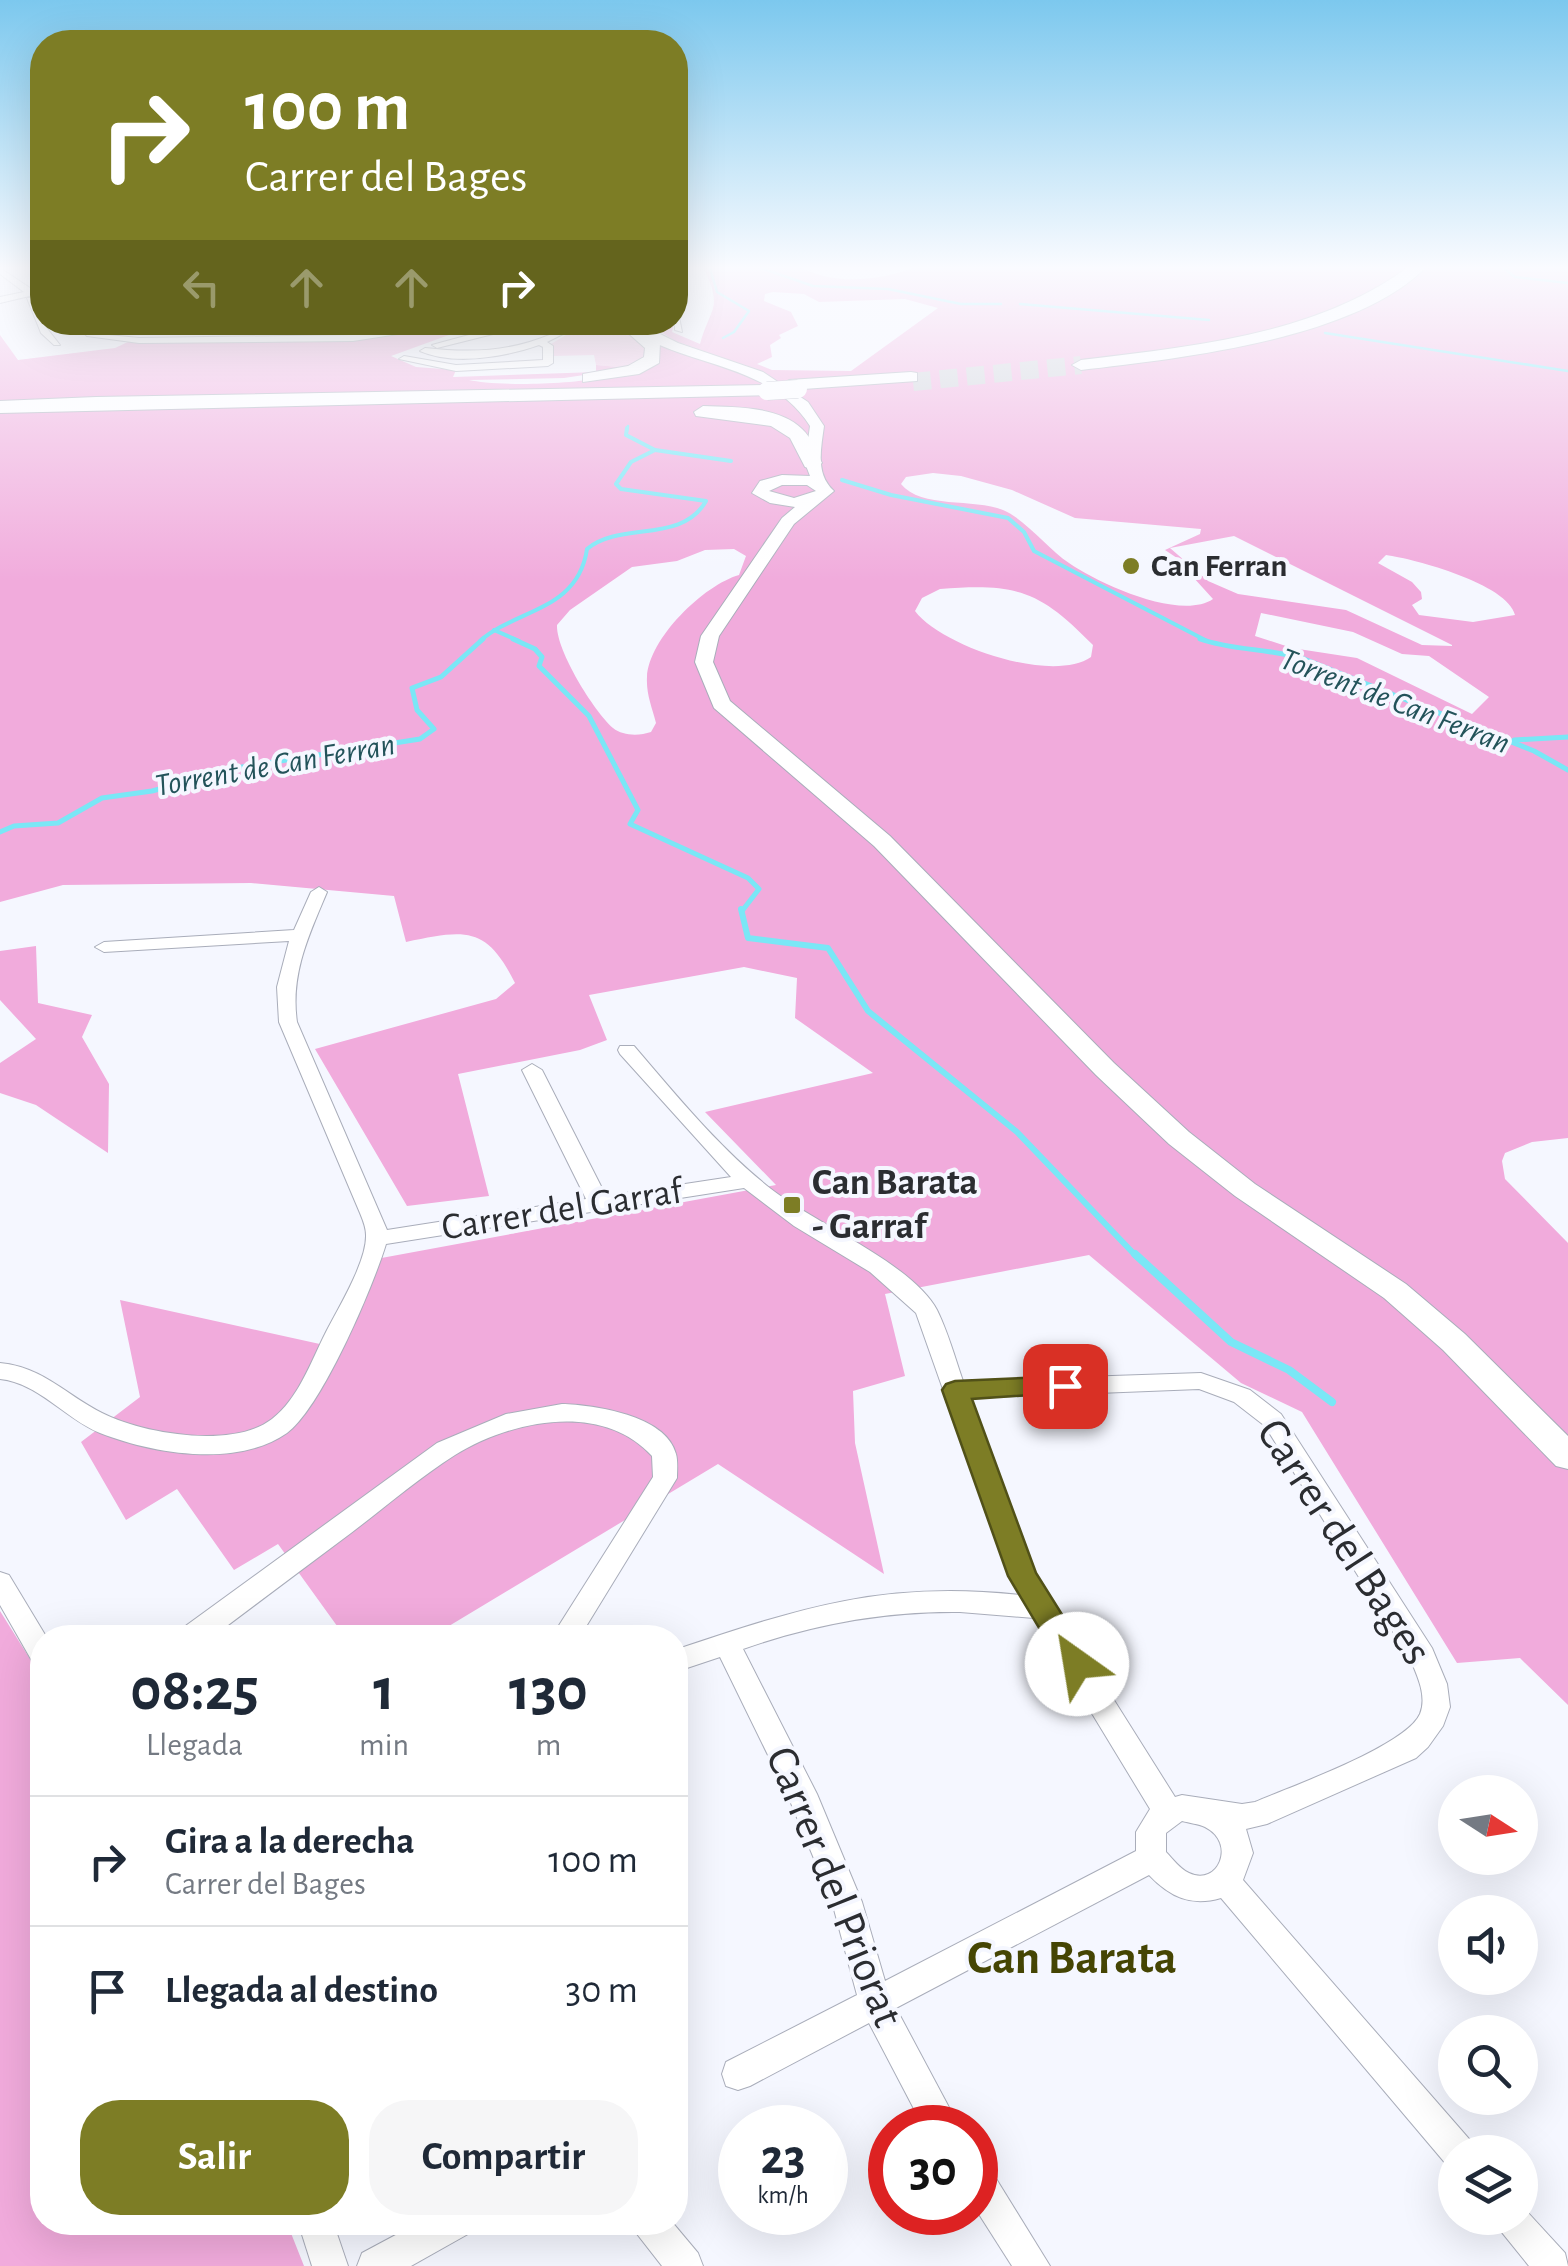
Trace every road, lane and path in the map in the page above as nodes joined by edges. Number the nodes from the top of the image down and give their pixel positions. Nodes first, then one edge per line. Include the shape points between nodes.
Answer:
1 (629, 371) edge
2 (743, 371) edge
3 (912, 379) tunnel mouth
4 (763, 388) junction
5 (216, 397) junction
6 (0, 402) edge
7 (812, 463) junction
8 (786, 480) junction
9 (816, 492) junction
10 (770, 499) junction
11 (788, 521) junction
12 (318, 892) dead end
13 (301, 935) junction
14 (104, 947) dead end
15 (627, 1050) dead end
16 (532, 1070) dead end
17 (746, 1181) junction
18 (599, 1204) junction
19 (378, 1238) junction
20 (0, 1371) edge
21 (955, 1390) junction
22 (1568, 1457) edge
23 (0, 1582) edge
24 (1043, 1609) junction
25 (208, 1625) edge
26 (572, 1625) edge
27 (30, 1633) edge
28 (727, 1644) junction
29 (688, 1657) edge
30 (1183, 1810) junction
31 (1152, 1858) junction
32 (1226, 1882) junction
33 (876, 2004) junction
34 (738, 2074) dead end
35 (931, 2105) edge
36 (1443, 2135) edge
37 (998, 2212) edge
38 (319, 2235) edge
39 (432, 2235) edge
40 (660, 2235) edge
41 (1526, 2235) edge
42 (330, 2266) edge
43 (376, 2266) edge
44 (686, 2266) edge
45 (1032, 2266) edge
46 (1552, 2266) edge

1 - 6 highway via 594,378 263,384
2 - 7 main road via 799,402 816,426
3 - 4 highway, bridge
4 - 5 highway
4 - 6 highway via 227,391
5 - 6 highway
5 - 7 highway via 741,415 799,436
7 - 8 main road
7 - 9 main road
8 - 9 main road
8 - 10 main road via 760,488
9 - 10 main road
9 - 11 main road
10 - 11 main road
11 - 22 main road via 706,645 707,676 720,704 882,842 1179,1138 1410,1303
12 - 13 street
13 - 14 street
13 - 19 street via 286,970 282,997 288,1022
15 - 17 street
16 - 18 street
17 - 18 street, Carrer del Garraf
17 - 21 street via 908,1286 926,1310
18 - 19 street, Carrer del Garraf
19 - 20 street via 314,1379 282,1424 255,1441 199,1444 136,1434 94,1420 35,1379
21 - 24 street via 1022,1576
21 - 30 street, Carrer del Bages via 1201,1381 1242,1396 1273,1420 1422,1656 1437,1703 1426,1733 1406,1749 1257,1815
23 - 27 street
24 - 28 street via 984,1600 898,1602 821,1614
24 - 30 street
25 - 26 street via 485,1427 523,1415 588,1413 638,1428 664,1453 666,1478
28 - 29 street
28 - 33 street, Carrer del Priorat via 847,1902
30 - 31 street via 1150,1830
30 - 32 street via 1225,1825 1235,1839 1236,1870
31 - 32 street via 1176,1883 1210,1888
31 - 33 street
32 - 36 street
33 - 34 street
33 - 35 street, Carrer del Priorat
37 - 45 street
38 - 42 street
39 - 43 street
40 - 44 street
41 - 46 street

